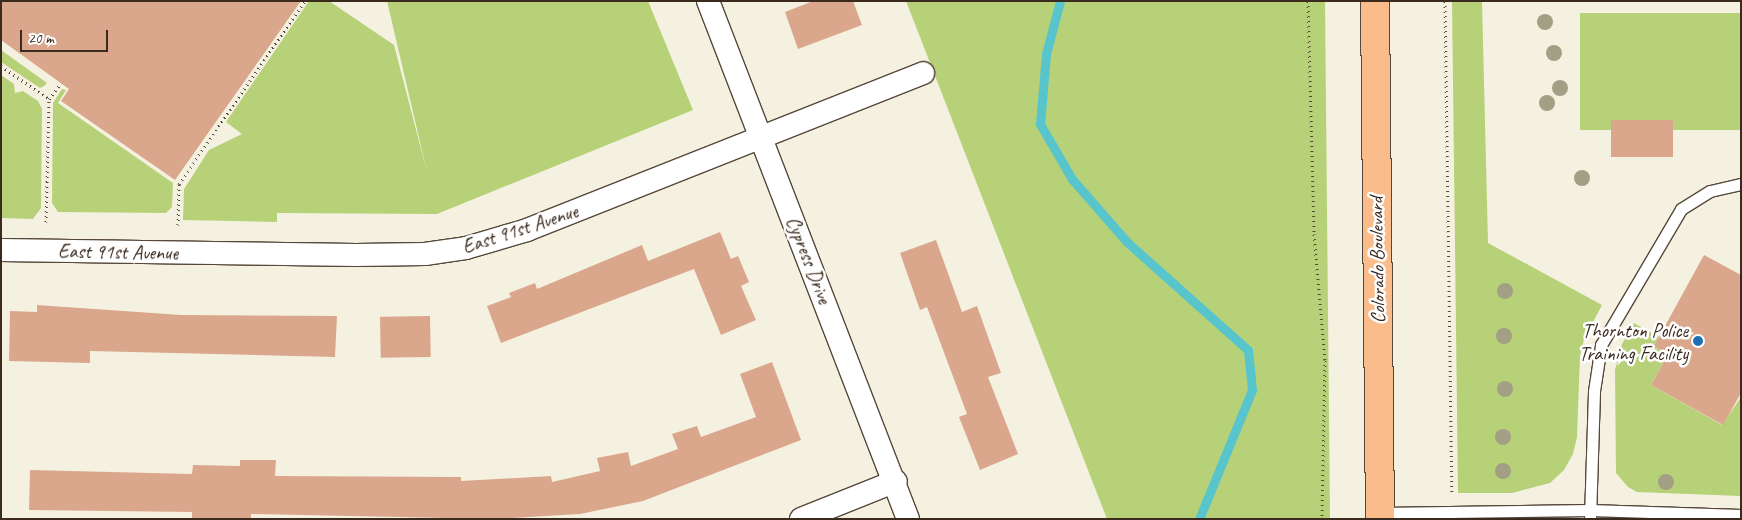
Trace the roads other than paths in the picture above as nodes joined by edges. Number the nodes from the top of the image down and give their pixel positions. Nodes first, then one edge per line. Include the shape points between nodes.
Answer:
1 (708, 1) edge
2 (1375, 1) edge
3 (922, 73) dead end
4 (762, 138) junction
5 (1741, 184) edge
6 (1, 250) edge
7 (896, 481) junction
8 (1590, 514) edge
9 (1741, 515) edge
10 (1380, 516) edge
11 (801, 519) edge
12 (908, 519) edge

1 - 4 street, Cypress Drive
2 - 10 main road, Colorado Boulevard
3 - 4 street, East 91st Avenue
4 - 6 street, East 91st Avenue via 527,230 466,248 426,254
4 - 7 street, Cypress Drive
5 - 8 lane via 1710,191 1681,209 1601,345 1594,392
7 - 11 street
7 - 12 street, Cypress Drive
8 - 9 lane
8 - 10 lane

